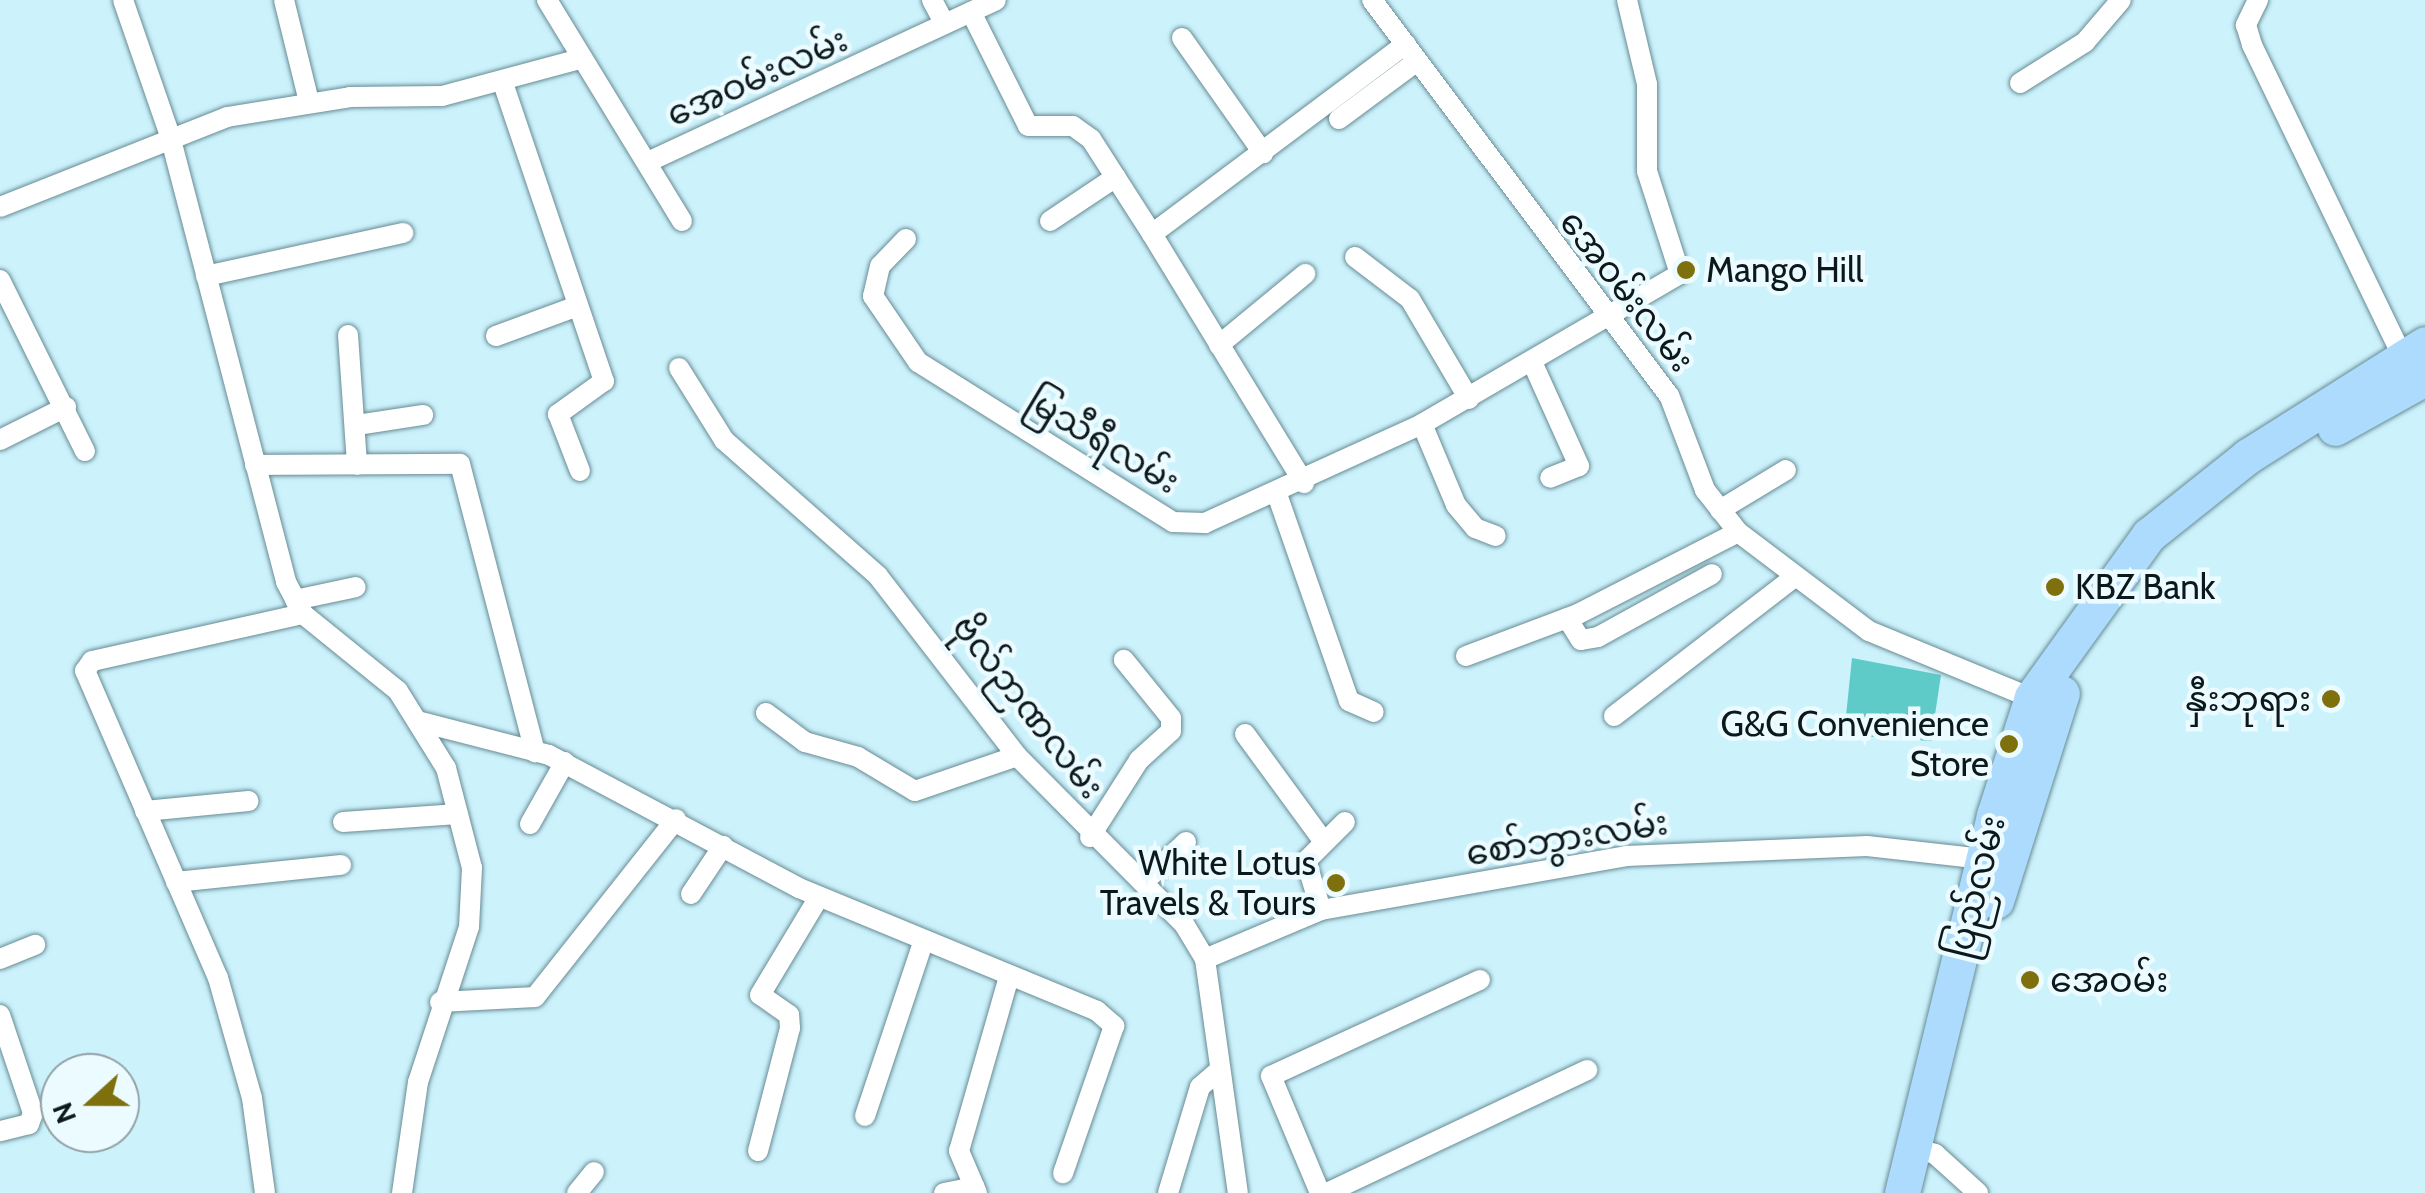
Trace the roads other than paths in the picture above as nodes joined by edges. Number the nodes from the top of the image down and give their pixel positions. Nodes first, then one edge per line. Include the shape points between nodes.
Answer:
1 (123, 0) edge
2 (284, 0) edge
3 (547, 0) edge
4 (932, 0) edge
5 (996, 0) edge
6 (1372, 0) edge
7 (1627, 0) edge
8 (2120, 0) edge
9 (2258, 0) edge
10 (970, 12) junction
11 (945, 24) junction
12 (1182, 38) dead end
13 (1411, 53) junction
14 (576, 60) junction
15 (503, 83) junction
16 (2020, 83) dead end
17 (308, 102) junction
18 (1339, 119) dead end
19 (170, 136) junction
20 (1263, 153) junction
21 (652, 160) junction
22 (1116, 177) junction
23 (0, 207) edge
24 (1050, 221) dead end
25 (682, 222) dead end
26 (402, 232) dead end
27 (1152, 234) junction
28 (906, 239) dead end
29 (1355, 257) dead end
30 (1305, 274) dead end
31 (206, 276) junction
32 (0, 280) edge
33 (575, 307) junction
34 (1611, 322) junction
35 (348, 335) dead end
36 (496, 336) dead end
37 (1220, 345) junction
38 (2418, 360) edge
39 (1532, 364) junction
40 (679, 368) dead end
41 (1469, 399) junction
42 (66, 407) junction
43 (424, 415) dead end
44 (1422, 424) junction
45 (356, 425) junction
46 (0, 440) edge
47 (85, 451) dead end
48 (357, 465) junction
49 (254, 466) junction
50 (1786, 470) dead end
51 (580, 471) dead end
52 (1550, 478) dead end
53 (1304, 483) junction
54 (1278, 497) junction
55 (1720, 510) junction
56 (1738, 532) junction
57 (1496, 536) dead end
58 (1712, 574) dead end
59 (1793, 578) junction
60 (356, 587) dead end
61 (299, 607) junction
62 (1568, 618) junction
63 (1466, 656) dead end
64 (1124, 660) dead end
65 (2042, 702) junction
66 (1374, 712) dead end
67 (766, 713) dead end
68 (1614, 716) dead end
69 (417, 722) junction
70 (1246, 734) dead end
71 (536, 752) junction
72 (1016, 756) junction
73 (565, 762) junction
74 (249, 801) dead end
75 (145, 811) junction
76 (458, 814) junction
77 (676, 819) junction
78 (343, 822) dead end
79 (1345, 822) dead end
80 (530, 824) dead end
81 (1090, 837) junction
82 (1186, 842) dead end
83 (1324, 842) junction
84 (723, 846) junction
85 (1996, 861) junction
86 (340, 865) dead end
87 (176, 882) junction
88 (1144, 882) junction
89 (691, 894) dead end
90 (819, 897) junction
91 (1322, 910) junction
92 (923, 943) junction
93 (35, 946) dead end
94 (0, 959) edge
95 (1205, 959) junction
96 (1009, 977) junction
97 (1480, 980) dead end
98 (440, 1002) junction
99 (0, 1015) edge
100 (1587, 1070) dead end
101 (1216, 1073) junction
102 (866, 1116) dead end
103 (0, 1132) edge
104 (758, 1151) dead end
105 (1924, 1151) junction
106 (594, 1172) dead end
107 (1063, 1173) dead end
108 (976, 1190) edge
109 (265, 1193) edge
110 (402, 1193) edge
111 (577, 1193) edge
112 (944, 1193) edge
113 (1168, 1193) edge
114 (1238, 1193) edge
115 (1323, 1193) edge
116 (1902, 1193) edge
117 (1925, 1193) edge
118 (1978, 1193) edge

1 - 19 street
2 - 17 street
3 - 14 street
4 - 11 street
5 - 10 street, အေဝမ်းလမ်း
6 - 13 street, အေဝမ်းလမ်း
7 - 34 street, မြသီရီလမ်း via 1646,84 1647,171 1682,271
8 - 16 street via 2085,42
9 - 38 street via 2246,25 2252,44
10 - 11 street, အေဝမ်းလမ်း
10 - 22 street via 1028,126 1073,126
11 - 21 street, အေဝမ်းလမ်း
12 - 20 street
13 - 18 street
13 - 20 street
13 - 34 street, အေဝမ်းလမ်း
14 - 15 street
14 - 21 street
15 - 17 street
15 - 33 street
17 - 19 street
19 - 23 street
19 - 31 street
20 - 27 street
21 - 25 street
22 - 24 street
22 - 27 street
26 - 31 street
27 - 37 street
28 - 54 street, မြသီရီလမ်း via 880,266 873,296 918,362 950,387 1173,522 1205,523
29 - 41 street via 1410,298
30 - 37 street
31 - 49 street
32 - 42 street
33 - 36 street
33 - 51 street via 604,381 558,414
34 - 39 street, မြသီရီလမ်း
34 - 55 street, အေဝမ်းလမ်း via 1669,395
35 - 45 street
37 - 53 street
38 - 65 highway, ပြည်လမ်း via 2164,552
39 - 41 street, မြသီရီလမ်း
39 - 52 street via 1579,466
40 - 72 street, ဗိုလ်ဉာဏလမ်း via 724,440 917,617
41 - 44 street, မြသီရီလမ်း
42 - 46 street
42 - 47 street
43 - 45 street
44 - 53 street, မြသီရီလမ်း
44 - 57 street via 1456,505
45 - 48 street
48 - 49 street
48 - 71 street via 460,464 467,474
49 - 61 street
50 - 55 street
53 - 54 street, မြသီရီလမ်း
54 - 66 street via 1349,701
55 - 56 street, အေဝမ်းလမ်း
56 - 59 street, အေဝမ်းလမ်း
56 - 62 street
58 - 62 street via 1598,636 1581,640
59 - 65 street, အေဝမ်းလမ်း via 1869,631
59 - 68 street
60 - 61 street
61 - 69 street via 368,658
61 - 75 street via 86,666
62 - 63 street
64 - 81 street via 1170,718 1171,731 1139,760
65 - 85 highway, ပြည်လမ်း
67 - 72 street via 805,742 858,757 916,791
69 - 71 street
69 - 76 street via 446,768
70 - 83 street
71 - 73 street
72 - 81 street, ဗိုလ်ဉာဏလမ်း
73 - 77 street
73 - 80 street
74 - 75 street
75 - 87 street
76 - 78 street
76 - 98 street via 472,868 469,927
77 - 84 street
77 - 98 street via 536,997
79 - 83 street
81 - 88 street, ဗိုလ်ဉာဏလမ်း
82 - 88 street
83 - 91 street via 1306,861
84 - 89 street
84 - 90 street
85 - 91 street, စော်ဘွားလမ်း via 1867,846 1670,852
85 - 105 highway, ပြည်လမ်း
86 - 87 street
87 - 109 street via 238,1038
88 - 95 street, ဗိုလ်ဉာဏလမ်း
90 - 92 street
90 - 104 street via 760,995 789,1015 790,1028
91 - 95 street, စော်ဘွားလမ်း
92 - 96 street
92 - 102 street
93 - 94 street
95 - 101 street
96 - 107 street via 1114,1026
96 - 108 street via 960,1151
97 - 115 street via 1270,1083
98 - 110 street
99 - 103 street via 33,1113 29,1124
100 - 115 street
101 - 113 street via 1200,1086
101 - 114 street
105 - 116 highway, ပြည်လမ်း
105 - 117 highway, ပြည်လမ်း
105 - 118 street
106 - 111 street
108 - 112 street

